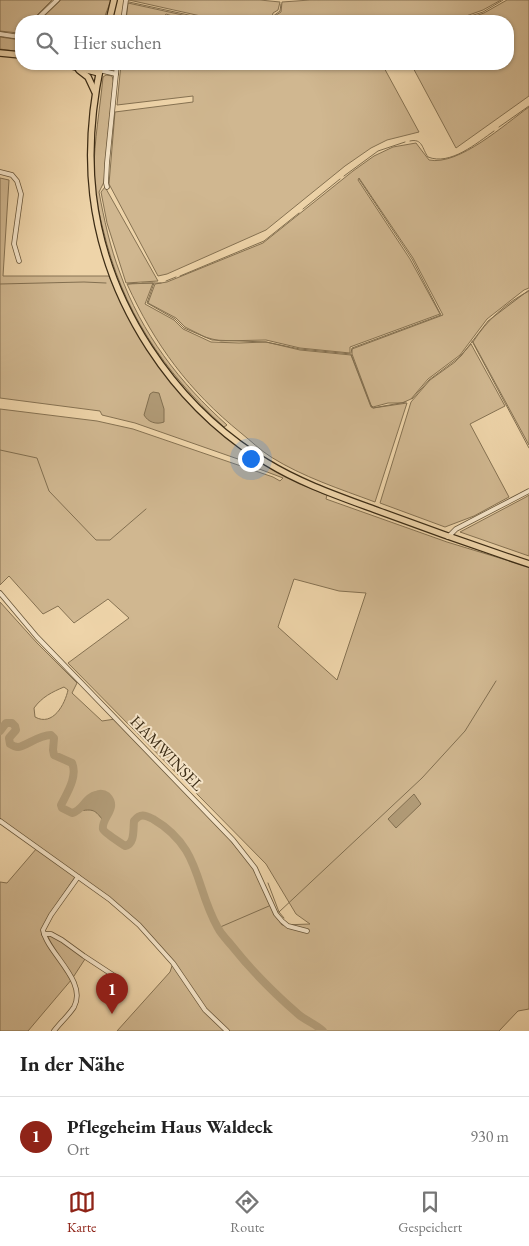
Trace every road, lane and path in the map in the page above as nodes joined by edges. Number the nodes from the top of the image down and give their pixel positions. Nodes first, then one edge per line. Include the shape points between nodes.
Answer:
1 (56, 0) edge
2 (114, 0) edge
3 (126, 0) edge
4 (41, 15) edge
5 (110, 15) edge
6 (124, 15) edge
7 (0, 34) edge
8 (15, 36) edge
9 (0, 53) edge
10 (15, 54) edge
11 (79, 70) edge
12 (99, 70) edge
13 (106, 70) edge
14 (116, 70) edge
15 (116, 74) junction
16 (96, 94) junction
17 (0, 172) edge
18 (107, 187) dead end
19 (19, 261) dead end
20 (529, 491) edge
21 (448, 537) junction
22 (529, 564) edge
23 (0, 593) edge
24 (0, 821) edge
25 (78, 877) junction
26 (307, 931) dead end
27 (44, 934) junction
28 (116, 977) dead end
29 (54, 1031) edge
30 (227, 1031) edge

1 - 4 street
2 - 5 main road
3 - 6 street
7 - 8 street
9 - 10 main road
11 - 16 main road via 88,77
12 - 16 main road
13 - 15 street
14 - 15 street
15 - 18 street
16 - 21 main road via 91,173 102,242 131,317 171,379 211,420 266,462 327,492
17 - 19 street via 12,175 20,188 14,244
20 - 21 street
21 - 22 main road
23 - 26 street, HAMWINSEL via 37,637 233,840 255,868 282,921
24 - 25 street
25 - 27 street via 48,920
25 - 30 street via 109,899 138,926 173,963 205,1010
27 - 28 street via 62,940
27 - 29 street via 76,991 74,1005

